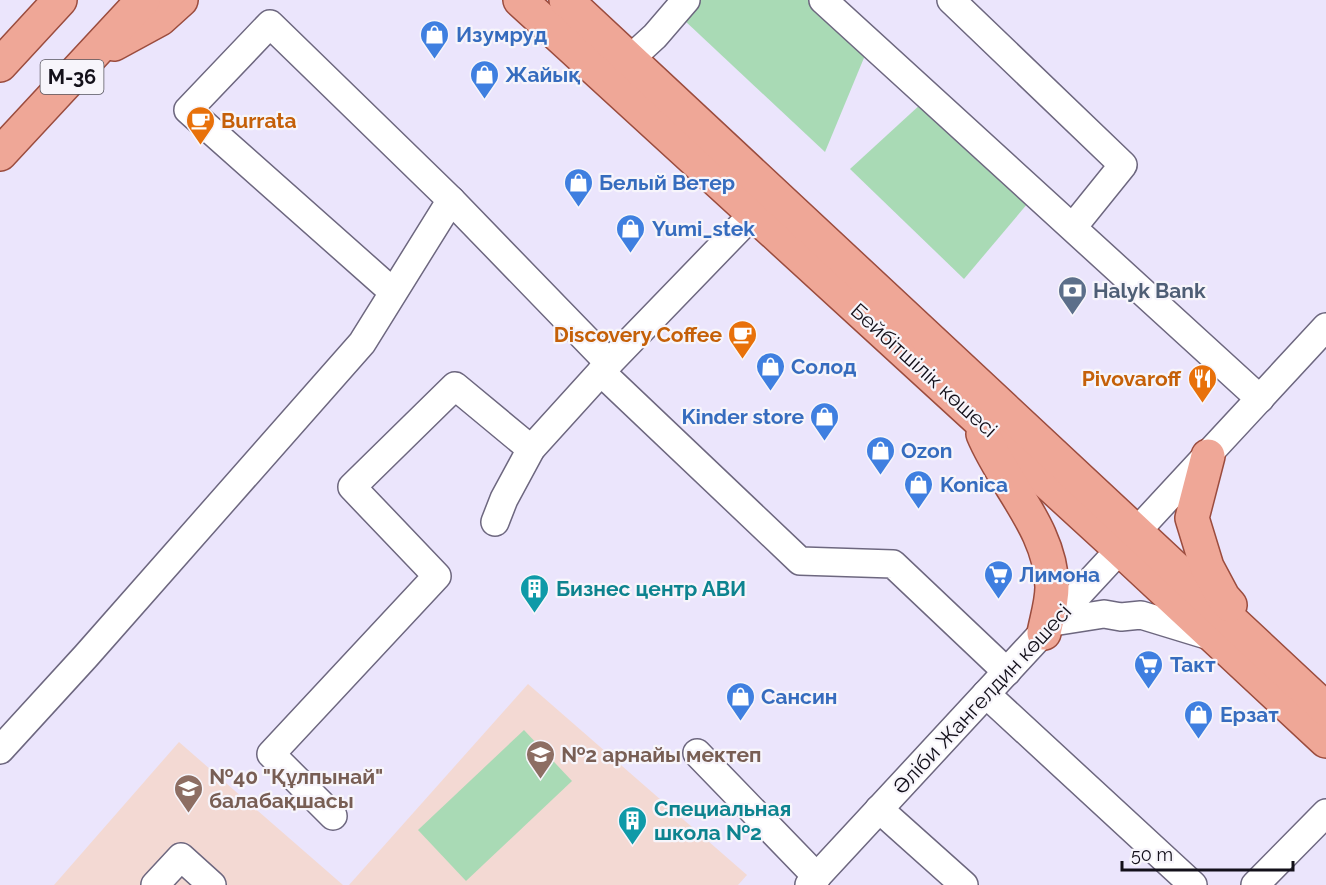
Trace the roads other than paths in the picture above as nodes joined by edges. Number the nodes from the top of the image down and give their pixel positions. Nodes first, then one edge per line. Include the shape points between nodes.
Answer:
1 (60, 0) edge
2 (143, 0) edge
3 (181, 0) edge
4 (520, 0) edge
5 (566, 0) edge
6 (686, 0) edge
7 (823, 0) edge
8 (951, 0) edge
9 (92, 56) junction
10 (630, 59) junction
11 (0, 65) edge
12 (0, 154) edge
13 (451, 200) junction
14 (754, 213) junction
15 (1073, 228) junction
16 (393, 292) junction
17 (1323, 337) edge
18 (605, 368) junction
19 (1260, 399) junction
20 (975, 416) junction
21 (531, 449) junction
22 (1208, 456) junction
23 (495, 522) dead end
24 (1129, 541) junction
25 (1048, 627) junction
26 (1214, 637) junction
27 (1272, 658) junction
28 (1007, 672) junction
29 (986, 694) junction
30 (1323, 700) edge
31 (1326, 741) edge
32 (0, 750) edge
33 (697, 753) dead end
34 (879, 809) junction
35 (1326, 813) edge
36 (333, 816) dead end
37 (813, 881) edge
38 (1266, 881) edge
39 (155, 885) edge
40 (212, 885) edge
41 (964, 885) edge
42 (1193, 885) edge

1 - 11 main road, M-36
2 - 9 main road, M-36
3 - 9 main road via 160,19
4 - 14 main road, Бейбітшілік көшесі
5 - 10 main road, Бейбітшілік көшесі
6 - 10 street
7 - 15 street
8 - 15 street via 1123,165
9 - 12 main road, M-36
10 - 24 main road, Бейбітшілік көшесі
13 - 16 street
13 - 16 street via 270,24 188,110
13 - 18 street
14 - 18 street
14 - 20 main road, Бейбітшілік көшесі
15 - 19 street
16 - 32 street via 362,343
17 - 19 street, Әліби Жангелдин көшесі
18 - 21 street
18 - 28 street via 800,561 893,564
19 - 22 street, Әліби Жангелдин көшесі
20 - 24 main road, Бейбітшілік көшесі
20 - 25 main road via 992,457 1019,496 1049,557 1052,589
21 - 23 street
21 - 36 street via 455,386 352,487 437,576 271,754
22 - 24 street, Әліби Жангелдин көшесі
22 - 27 main road via 1192,518 1208,567 1223,597 1254,630
24 - 25 street, Әліби Жангелдин көшесі
24 - 26 main road, Бейбітшілік көшесі
24 - 27 main road, Бейбітшілік көшесі
25 - 26 street via 1104,614 1141,615
25 - 28 street, Әліби Жангелдин көшесі
26 - 31 main road, Бейбітшілік көшесі
27 - 30 main road, Бейбітшілік көшесі
28 - 29 street, Әліби Жангелдин көшесі
29 - 34 street, Әліби Жангелдин көшесі
29 - 42 street
33 - 37 street
34 - 37 street, Әліби Жангелдин көшесі
34 - 41 street
35 - 38 street
39 - 40 street via 181,858

